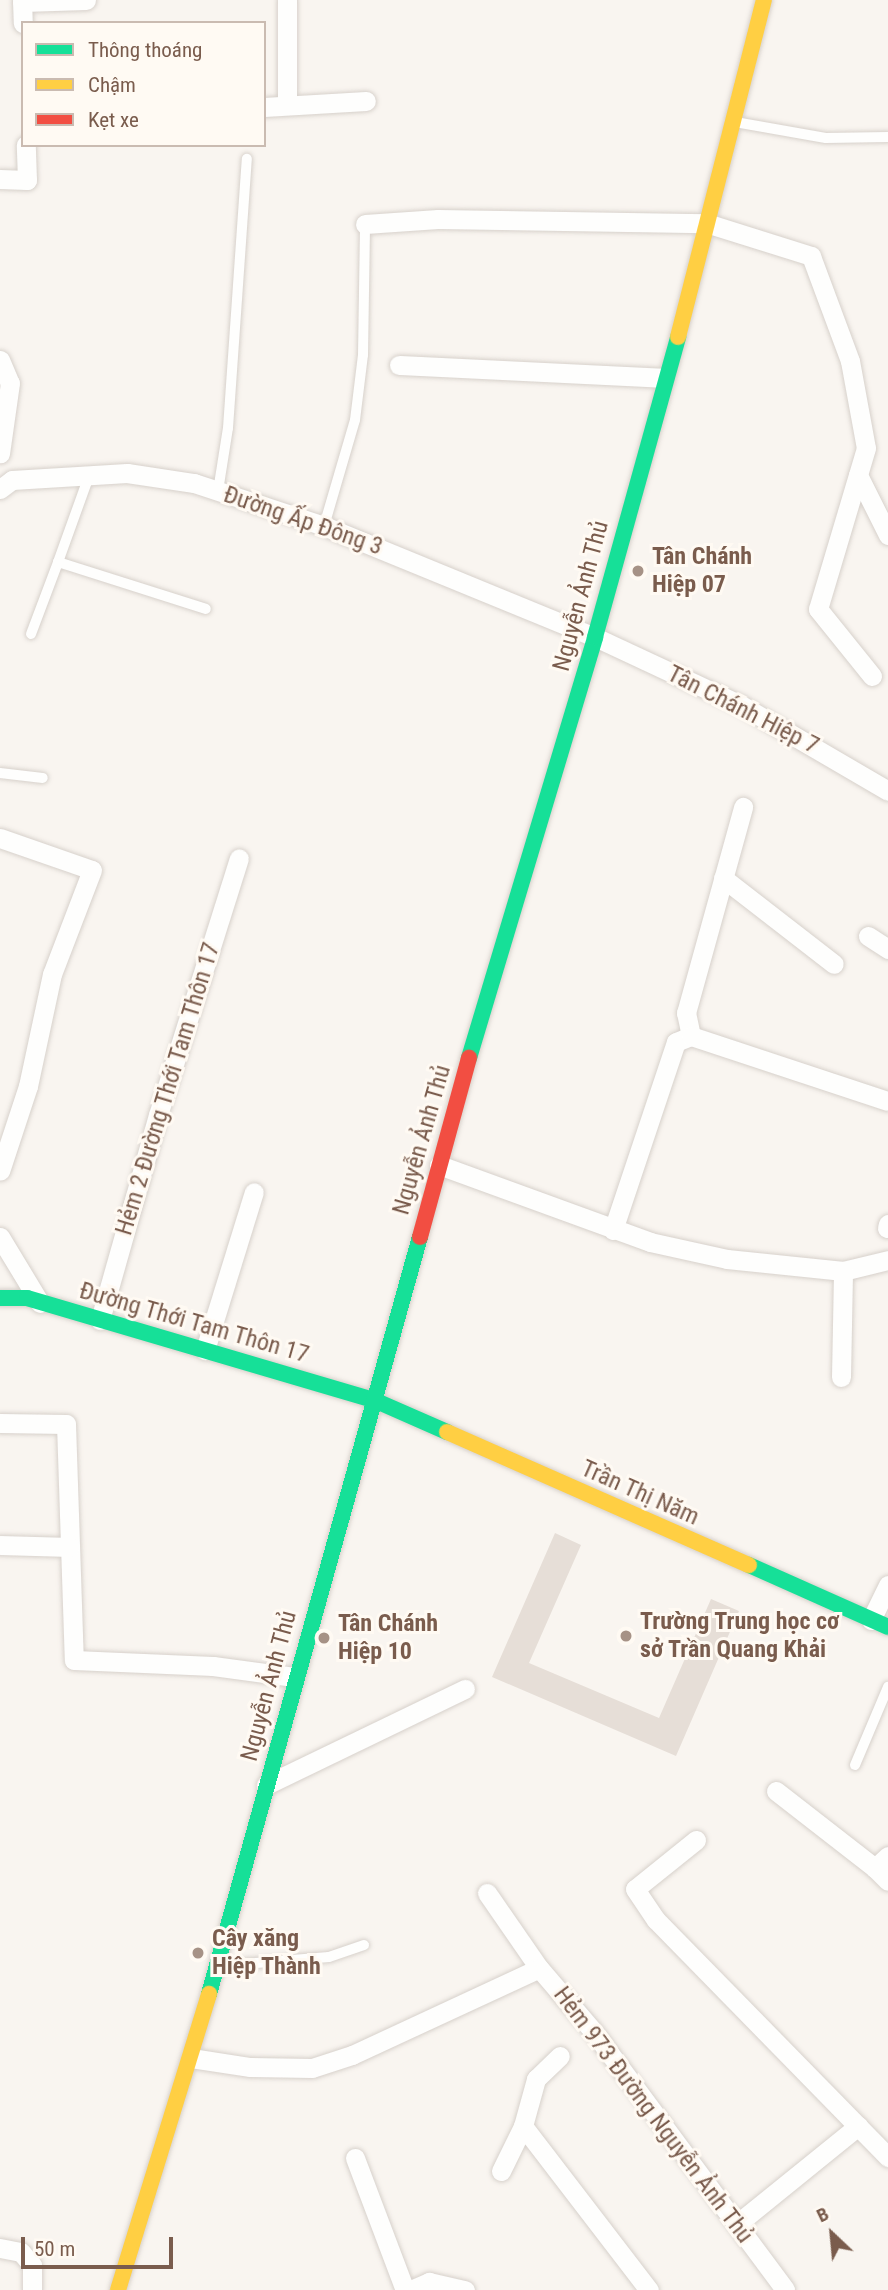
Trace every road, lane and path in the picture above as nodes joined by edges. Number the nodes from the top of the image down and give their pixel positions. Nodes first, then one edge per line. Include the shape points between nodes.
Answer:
1 (86, 0) edge
2 (287, 0) edge
3 (764, 0) edge
4 (22, 1) edge
5 (23, 21) edge
6 (366, 101) dead end
7 (287, 105) junction
8 (266, 107) edge
9 (734, 122) junction
10 (888, 137) edge
11 (26, 147) edge
12 (247, 159) dead end
13 (0, 179) edge
14 (706, 223) junction
15 (365, 224) joint
16 (0, 359) edge
17 (399, 365) dead end
18 (663, 378) junction
19 (0, 453) edge
20 (89, 475) junction
21 (858, 475) junction
22 (0, 489) edge
23 (218, 492) junction
24 (324, 526) junction
25 (888, 535) edge
26 (58, 562) junction
27 (206, 609) dead end
28 (31, 634) dead end
29 (595, 637) junction
30 (872, 676) dead end
31 (0, 773) edge
32 (43, 778) dead end
33 (888, 790) edge
34 (743, 807) dead end
35 (0, 838) edge
36 (239, 858) dead end
37 (723, 878) junction
38 (868, 936) dead end
39 (888, 949) edge
40 (834, 964) dead end
41 (691, 1036) junction
42 (888, 1101) edge
43 (439, 1165) junction
44 (0, 1171) edge
45 (254, 1192) dead end
46 (613, 1230) junction
47 (0, 1237) edge
48 (888, 1260) edge
49 (843, 1271) junction
50 (0, 1298) edge
51 (40, 1303) junction
52 (100, 1320) junction
53 (205, 1350) junction
54 (841, 1377) dead end
55 (374, 1399) junction
56 (0, 1423) edge
57 (0, 1545) edge
58 (70, 1547) junction
59 (888, 1586) edge
60 (879, 1624) edge
61 (294, 1677) junction
62 (888, 1687) edge
63 (465, 1689) dead end
64 (855, 1765) dead end
65 (266, 1785) junction
66 (776, 1791) dead end
67 (696, 1840) dead end
68 (884, 1868) edge
69 (487, 1893) dead end
70 (364, 1945) dead end
71 (216, 1966) junction
72 (539, 1968) junction
73 (560, 2056) dead end
74 (191, 2058) junction
75 (523, 2126) junction
76 (858, 2126) junction
77 (888, 2157) edge
78 (355, 2158) dead end
79 (501, 2171) dead end
80 (737, 2224) junction
81 (0, 2248) edge
82 (32, 2290) edge
83 (118, 2290) edge
84 (405, 2290) edge
85 (411, 2290) edge
86 (465, 2290) edge
87 (649, 2290) edge
88 (785, 2290) edge

1 - 4 street
2 - 7 street
3 - 9 main road, Nguyễn Ảnh Thủ
4 - 5 street
6 - 7 street
7 - 8 street
9 - 10 lane via 826,138
9 - 14 main road, Nguyễn Ảnh Thủ
11 - 13 street via 27,180
12 - 23 lane via 228,428
14 - 15 street via 438,219
14 - 18 main road, Nguyễn Ảnh Thủ
14 - 21 street via 811,256 850,362 866,448
15 - 24 lane via 363,355 355,421
16 - 19 street via 10,383
17 - 18 street
18 - 29 main road, Nguyễn Ảnh Thủ
20 - 22 street, Đường Ấp Đông 3 via 12,480
20 - 23 street, Đường Ấp Đông 3 via 127,473 194,483
20 - 26 lane
21 - 25 street
21 - 30 street via 818,609
23 - 24 street, Đường Ấp Đông 3
24 - 29 street, Đường Ấp Đông 3
26 - 27 lane
26 - 28 lane
29 - 33 street, Tân Chánh Hiệp 7 via 741,705
29 - 43 main road, Nguyễn Ảnh Thủ
31 - 32 lane
34 - 37 street
35 - 44 street via 92,870 52,974 28,1086
36 - 52 street, Hẻm 2 Đường Thới Tam Thôn 17 via 158,1115
37 - 40 street
37 - 41 street via 686,1013
38 - 39 street
41 - 42 street
41 - 46 street via 676,1042
43 - 46 street
43 - 55 main road, Nguyễn Ảnh Thủ
45 - 53 street
46 - 49 street via 727,1259
47 - 51 street
48 - 49 street
49 - 54 street
50 - 51 main road, Đường Thới Tam Thôn 17
51 - 52 main road, Đường Thới Tam Thôn 17
52 - 53 main road, Đường Thới Tam Thôn 17
53 - 55 main road, Đường Thới Tam Thôn 17
55 - 60 main road, Trần Thị Năm
55 - 61 main road, Nguyễn Ảnh Thủ
56 - 58 street via 66,1424
57 - 58 street
58 - 61 street via 74,1660 212,1666
59 - 60 street
61 - 65 main road, Nguyễn Ảnh Thủ
62 - 64 lane
63 - 65 street
65 - 71 main road, Nguyễn Ảnh Thủ
66 - 68 street
67 - 76 street via 635,1889 656,1920
69 - 72 street
70 - 71 lane via 329,1957
71 - 74 main road, Nguyễn Ảnh Thủ
72 - 74 street, Hẻm 973 Đường Nguyễn Ảnh Thủ via 376,2044 312,2068 250,2067
72 - 80 street, Hẻm 973 Đường Nguyễn Ảnh Thủ via 593,2031
73 - 75 street via 536,2079
74 - 83 main road, Nguyễn Ảnh Thủ
75 - 79 street
75 - 87 street
76 - 77 street
76 - 80 street
78 - 84 street
80 - 88 street, Hẻm 973 Đường Nguyễn Ảnh Thủ
81 - 82 street via 21,2252 32,2265
85 - 86 street via 429,2282

